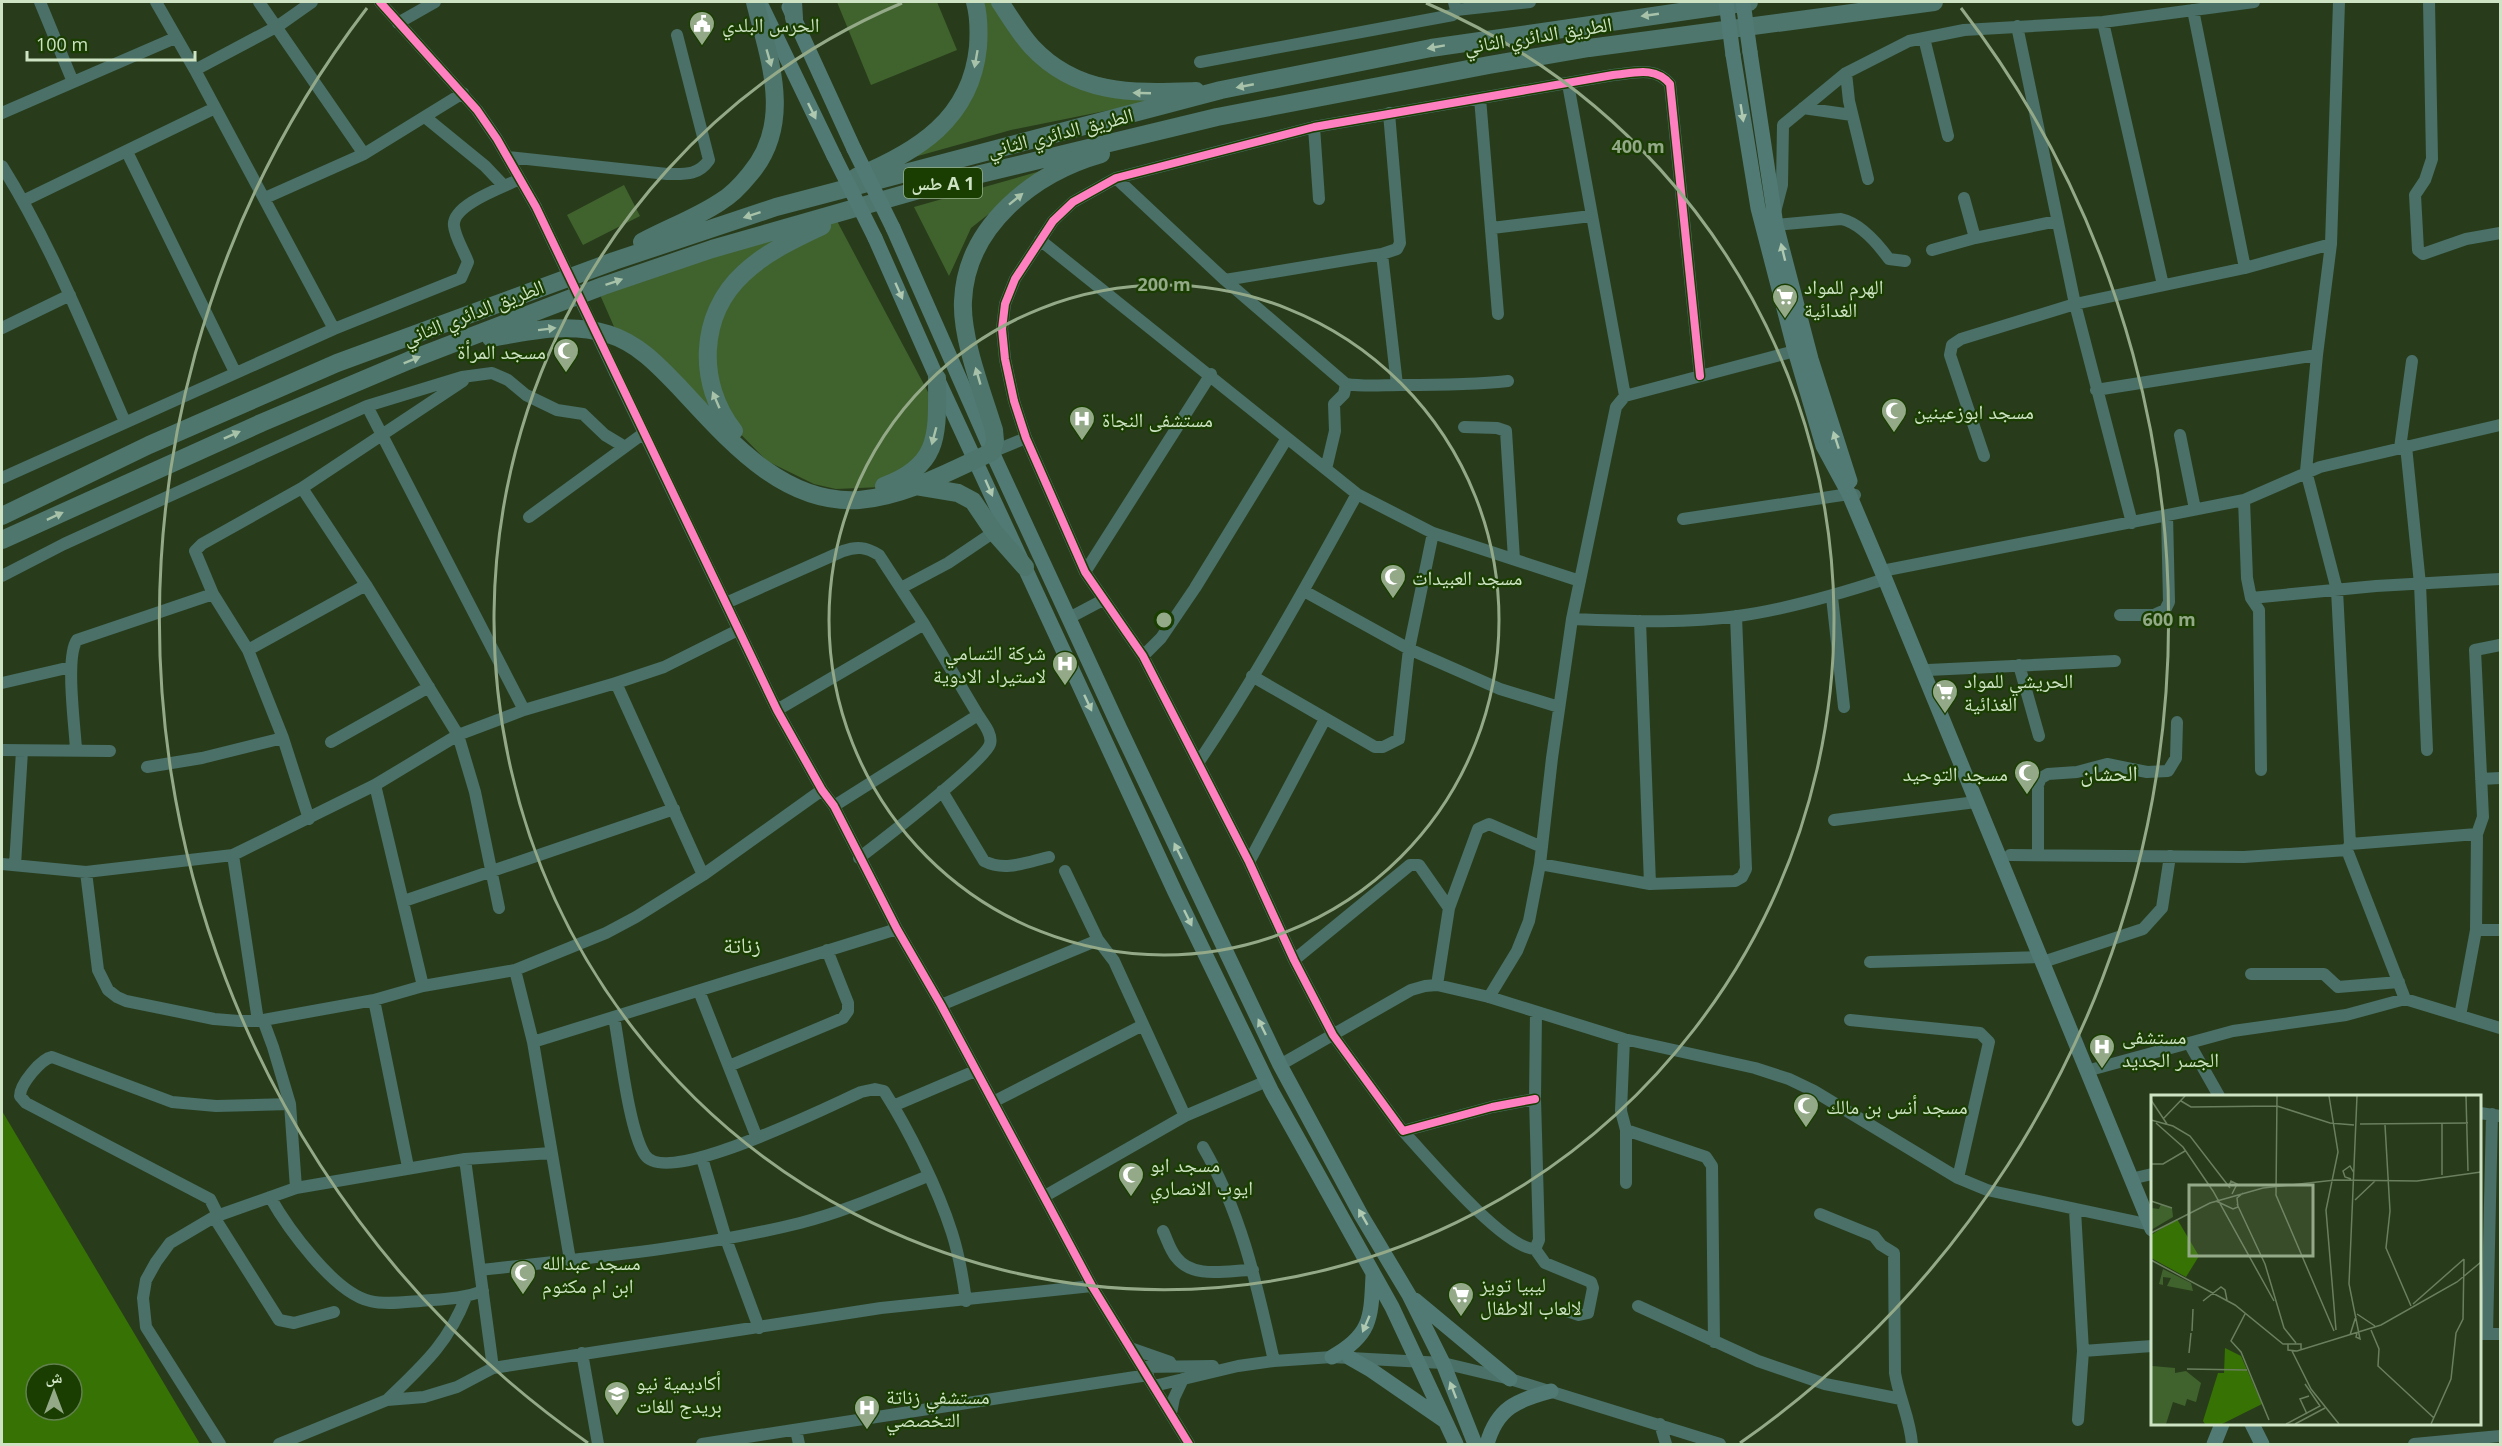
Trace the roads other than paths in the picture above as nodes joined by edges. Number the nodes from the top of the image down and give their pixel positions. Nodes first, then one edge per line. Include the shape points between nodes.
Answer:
1 (40, 2) edge
2 (156, 2) edge
3 (259, 2) edge
4 (312, 2) edge
5 (380, 2) edge
6 (435, 2) edge
7 (757, 2) edge
8 (975, 2) edge
9 (1000, 2) edge
10 (1530, 2) edge
11 (1726, 2) edge
12 (1743, 2) edge
13 (1749, 2) edge
14 (1934, 2) edge
15 (2254, 2) edge
16 (2339, 2) edge
17 (2429, 2) edge
18 (1455, 6) edge
19 (791, 7) edge
20 (2193, 10) junction
21 (2103, 22) junction
22 (398, 23) junction
23 (278, 26) junction
24 (2017, 26) junction
25 (676, 35) dead end
26 (175, 38) junction
27 (1924, 38) junction
28 (1200, 62) dead end
29 (195, 70) junction
30 (1846, 73) junction
31 (73, 82) junction
32 (1568, 84) junction
33 (1221, 90) junction
34 (463, 93) junction
35 (1480, 98) junction
36 (215, 108) junction
37 (1803, 108) junction
38 (2, 113) edge
39 (1389, 113) junction
40 (1852, 115) junction
41 (425, 117) junction
42 (1217, 117) junction
43 (1314, 127) junction
44 (1948, 136) dead end
45 (127, 152) junction
46 (364, 154) junction
47 (508, 157) junction
48 (2, 166) edge
49 (1116, 178) junction
50 (520, 179) junction
51 (1868, 179) dead end
52 (504, 186) junction
53 (265, 198) junction
54 (1964, 198) dead end
55 (1319, 199) dead end
56 (23, 201) junction
57 (869, 204) junction
58 (776, 207) junction
59 (1591, 216) junction
60 (1775, 221) junction
61 (2057, 221) junction
62 (1492, 228) junction
63 (2500, 233) edge
64 (1975, 238) junction
65 (1040, 240) junction
66 (2331, 244) junction
67 (1932, 250) dead end
68 (1382, 254) junction
69 (614, 261) junction
70 (1905, 261) dead end
71 (2245, 268) junction
72 (1225, 280) junction
73 (2163, 285) junction
74 (70, 295) junction
75 (2075, 304) junction
76 (1498, 314) dead end
77 (2, 328) edge
78 (334, 329) junction
79 (448, 346) junction
80 (1795, 351) junction
81 (2317, 355) junction
82 (2412, 361) dead end
83 (235, 372) junction
84 (1211, 374) junction
85 (470, 376) junction
86 (1700, 376) junction
87 (937, 378) junction
88 (1508, 381) dead end
89 (1346, 384) junction
90 (1397, 385) junction
91 (2096, 390) junction
92 (1625, 396) junction
93 (367, 406) junction
94 (125, 422) junction
95 (2500, 425) edge
96 (1464, 428) dead end
97 (644, 433) junction
98 (384, 435) junction
99 (2180, 435) dead end
100 (1026, 438) junction
101 (1287, 438) junction
102 (625, 447) junction
103 (2403, 447) junction
104 (984, 456) junction
105 (1984, 456) dead end
106 (1326, 469) junction
107 (2307, 471) junction
108 (2, 478) edge
109 (916, 486) junction
110 (302, 488) junction
111 (1357, 494) junction
112 (1852, 494) junction
113 (2244, 500) junction
114 (2195, 509) junction
115 (2167, 515) junction
116 (2, 516) edge
117 (529, 517) dead end
118 (1683, 519) dead end
119 (2132, 523) junction
120 (994, 532) junction
121 (1433, 533) junction
122 (2, 540) edge
123 (1514, 559) junction
124 (1025, 567) junction
125 (1085, 572) junction
126 (1886, 575) junction
127 (2, 576) edge
128 (2500, 579) edge
129 (1580, 581) junction
130 (2420, 584) junction
131 (366, 585) junction
132 (900, 588) junction
133 (2337, 590) junction
134 (1304, 591) junction
135 (213, 594) junction
136 (1832, 597) junction
137 (2251, 598) junction
138 (1104, 600) junction
139 (726, 603) junction
140 (2120, 615) dead end
141 (1736, 616) junction
142 (1069, 618) junction
143 (1572, 620) junction
144 (1640, 621) junction
145 (924, 624) junction
146 (738, 630) junction
147 (2500, 645) edge
148 (1409, 649) junction
149 (248, 651) junction
150 (1143, 656) junction
151 (2115, 660) dead end
152 (2019, 665) junction
153 (71, 667) junction
154 (1928, 670) junction
155 (1252, 676) junction
156 (2, 683) edge
157 (616, 683) junction
158 (429, 687) junction
159 (1559, 707) junction
160 (1844, 707) dead end
161 (524, 710) junction
162 (777, 710) junction
163 (978, 715) junction
164 (1325, 719) junction
165 (2177, 722) dead end
166 (458, 735) junction
167 (2039, 736) dead end
168 (283, 738) junction
169 (331, 742) dead end
170 (2, 750) edge
171 (76, 750) junction
172 (2427, 750) dead end
173 (22, 751) junction
174 (110, 751) dead end
175 (1198, 763) junction
176 (147, 767) dead end
177 (2262, 770) dead end
178 (2500, 778) edge
179 (2481, 779) junction
180 (375, 785) junction
181 (822, 790) junction
182 (942, 791) junction
183 (1977, 802) junction
184 (834, 806) junction
185 (674, 809) junction
186 (309, 819) junction
187 (1834, 820) dead end
188 (2477, 834) junction
189 (1542, 847) junction
190 (2349, 847) junction
191 (233, 855) junction
192 (2010, 855) junction
193 (2038, 855) junction
194 (2170, 856) junction
195 (1049, 857) dead end
196 (860, 858) junction
197 (1249, 862) junction
198 (2, 864) edge
199 (1540, 864) junction
200 (15, 865) junction
201 (491, 869) junction
202 (1065, 871) dead end
203 (86, 872) junction
204 (703, 875) junction
205 (1650, 884) junction
206 (404, 901) junction
207 (499, 908) dead end
208 (1449, 908) junction
209 (897, 928) junction
210 (2476, 930) junction
211 (2500, 930) edge
212 (1098, 940) junction
213 (827, 950) junction
214 (2043, 959) junction
215 (1294, 960) junction
216 (1870, 962) dead end
217 (515, 970) junction
218 (2251, 974) dead end
219 (2399, 982) junction
220 (1437, 985) junction
221 (423, 986) junction
222 (699, 991) junction
223 (1489, 997) junction
224 (374, 999) junction
225 (2405, 999) junction
226 (941, 1005) junction
227 (1536, 1012) junction
228 (2460, 1016) junction
229 (614, 1017) junction
230 (1850, 1020) dead end
231 (260, 1021) junction
232 (1143, 1025) junction
233 (2500, 1028) edge
234 (1333, 1035) junction
235 (1624, 1040) junction
236 (533, 1042) junction
237 (2189, 1043) junction
238 (1280, 1065) junction
239 (729, 1066) junction
240 (2090, 1070) junction
241 (975, 1071) junction
242 (1267, 1081) junction
243 (2218, 1095) edge
244 (1535, 1100) junction
245 (993, 1102) junction
246 (290, 1104) junction
247 (893, 1106) junction
248 (2491, 1114) edge
249 (1185, 1116) junction
250 (1626, 1130) junction
251 (1403, 1131) junction
252 (2114, 1133) junction
253 (757, 1138) junction
254 (1203, 1147) dead end
255 (551, 1153) junction
256 (702, 1158) junction
257 (465, 1159) junction
258 (408, 1167) junction
259 (2151, 1174) edge
260 (928, 1176) junction
261 (1958, 1178) junction
262 (2135, 1178) junction
263 (1626, 1183) dead end
264 (296, 1188) junction
265 (1045, 1196) junction
266 (270, 1197) junction
267 (2075, 1210) junction
268 (1820, 1214) dead end
269 (216, 1216) junction
270 (2151, 1222) edge
271 (2151, 1223) edge
272 (2151, 1225) edge
273 (1163, 1231) dead end
274 (726, 1239) junction
275 (1535, 1249) junction
276 (570, 1260) junction
277 (480, 1270) junction
278 (1253, 1270) junction
279 (1373, 1275) junction
280 (1092, 1286) junction
281 (483, 1291) junction
282 (1409, 1295) junction
283 (466, 1297) junction
284 (966, 1301) junction
285 (1638, 1306) dead end
286 (1567, 1311) dead end
287 (334, 1312) dead end
288 (759, 1328) junction
289 (2483, 1334) edge
290 (2500, 1334) edge
291 (1714, 1342) junction
292 (2151, 1347) edge
293 (1129, 1348) junction
294 (2083, 1351) junction
295 (582, 1353) junction
296 (1332, 1357) junction
297 (1350, 1358) junction
298 (1274, 1361) junction
299 (1418, 1361) junction
300 (1443, 1363) junction
301 (493, 1368) junction
302 (1186, 1373) junction
303 (1148, 1376) junction
304 (1510, 1379) junction
305 (1551, 1391) junction
306 (1901, 1399) junction
307 (387, 1400) junction
308 (1171, 1413) junction
309 (2078, 1420) dead end
310 (1446, 1422) junction
311 (1660, 1424) junction
312 (2222, 1425) edge
313 (2241, 1425) edge
314 (2252, 1425) edge
315 (796, 1430) junction
316 (2500, 1437) edge
317 (220, 1444) edge
318 (279, 1444) edge
319 (598, 1444) edge
320 (702, 1444) edge
321 (799, 1444) edge
322 (1189, 1444) edge
323 (1456, 1444) edge
324 (1475, 1444) edge
325 (1487, 1444) edge
326 (1666, 1444) edge
327 (1720, 1444) edge
328 (1912, 1444) edge
329 (2214, 1444) edge
330 (2250, 1444) edge
331 (2262, 1444) edge
332 (2414, 1444) edge

1 - 31 street
2 - 26 street
3 - 23 street
4 - 23 street
5 - 22 street
6 - 22 street
7 -> 69 highway via 776,94 774,120 762,157 740,187 722,201
7 -> 87 main road, bridge via 875,238
8 -> 58 highway via 979,34 976,60 969,86 953,114 929,137 899,157
33 -> 9 highway via 1142,94 1082,81 1055,67 1032,47
10 - 18 street
11 -> 80 main road, bridge via 1758,208
12 - 60 main road, bridge
13 -> 33 highway, الطريق الدائري الثاني / طس A 1 via 1431,48
14 - 42 highway, الطريق الدائري الثاني / طس A 1 via 1589,48
15 - 20 street
16 - 66 street
17 - 63 street via 2432,159 2415,195 2418,250 2423,254 2466,239
18 - 28 street via 1453,15
19 - 104 main road, bridge via 893,228
20 - 21 street
20 - 71 street
21 - 24 street
21 - 73 street
22 - 34 street
23 - 29 street
23 - 46 street
24 - 27 street
24 - 61 street
25 - 47 street via 709,160 701,170 687,175 667,174
26 - 29 street
26 - 31 street
27 - 30 street via 1909,41
27 - 44 street
29 - 36 street
30 - 37 street
30 - 40 street
31 - 38 street
32 - 35 street
32 - 59 street
32 - 86 street via 1650,71 1662,75 1670,84
33 - 58 highway, الطريق الدائري الثاني / طس A 1
34 - 41 street
34 - 47 street
35 - 39 street
35 - 62 street
36 - 45 street
36 - 53 street
37 - 40 street
37 - 60 street via 1783,125 1782,185
39 - 43 street
39 - 68 street via 1400,243 1397,249
40 - 51 street
41 - 46 street
41 - 52 street
42 - 57 highway, الطريق الدائري الثاني / طس A 1
104 -> 42 highway via 995,441 994,430 967,336 963,301 970,267 983,238 1005,208 1034,185 1090,158 1161,139
43 - 49 street
43 - 55 street
45 - 56 street
45 - 83 street
46 - 53 street
47 - 50 street
48 - 56 street
49 - 65 street via 1073,202
49 - 72 street
50 - 52 street
50 - 97 street, bridge
52 - 78 street via 467,204 456,214 453,228 468,261 461,278
53 - 78 street
54 - 64 street
56 - 74 street
79 -> 57 highway, الطريق الدائري الثاني / طس A 1 via 666,264
87 -> 57 highway via 935,440 923,462 902,479 858,490 814,484 767,461 740,439 722,416 712,392 707,370 709,335 727,291 759,260
58 -> 69 highway, الطريق الدائري الثاني / طس A 1
59 - 62 street
59 - 92 street
60 - 70 street via 1851,221 1889,259
112 -> 60 main road
61 - 64 street
61 - 75 street
62 - 76 street
64 - 67 street
65 - 84 street
65 - 100 street via 1015,279 1005,304 1002,329 1014,401
66 - 71 street
66 - 81 street
68 - 72 street
68 - 90 street
69 - 116 highway, الطريق الدائري الثاني / طس A 1 via 337,363 149,445
71 - 73 street
72 - 89 street
73 - 75 street
74 - 77 street
74 - 94 street
75 - 91 street
75 - 105 street via 1952,345 1950,355
78 - 83 street
79 -> 109 highway via 561,327 616,336 652,359 741,453 788,483 812,493 858,500
122 -> 79 highway, الطريق الدائري الثاني / طس A 1 via 250,427
80 - 86 street
80 - 112 main road via 1823,446
81 - 91 street
81 - 107 street
82 - 103 street
83 - 94 street
84 - 101 street
84 - 125 street
85 - 93 street
85 - 98 street
85 - 102 street via 492,373 556,410 583,414 604,435
86 - 92 street
87 - 104 main road
88 - 90 street via 1465,386
89 - 90 street
89 - 106 street via 1344,394 1334,404 1335,431
91 - 119 street
92 - 129 street via 1616,407
93 - 98 street
93 - 127 street
94 - 108 street
95 - 103 street
96 - 123 street via 1506,431
97 - 102 street
97 - 139 street
98 - 110 street
98 - 161 street
99 - 114 street
100 - 104 street
100 - 125 street
101 - 106 street
101 - 150 street via 1195,588 1161,638
102 - 117 street
103 - 107 street
103 - 130 street
104 - 109 highway
104 -> 124 main road
104 - 142 main road
106 - 111 street
107 - 113 street
107 - 133 street
109 - 120 highway via 958,493 973,501
110 - 131 street
110 - 135 street via 195,551
111 - 121 street
111 - 134 street
112 - 118 street
112 - 126 main road
113 - 114 street
113 - 137 street
114 - 115 street
115 - 119 street
115 - 140 street via 2169,602 2165,610 2154,615
119 - 126 street
120 - 124 highway
120 - 132 street via 948,563
121 - 123 street
121 - 148 street
123 - 129 street
124 -> 242 main road
125 - 138 street
126 - 136 street
126 - 154 main road
126 - 183 main road
128 - 130 street
129 - 143 street
130 - 133 street
130 - 172 street
131 - 149 street
131 - 158 street
132 - 139 street via 879,555 856,546
132 - 145 street
133 - 137 street
133 - 190 street
134 - 148 street
134 - 155 street
135 - 149 street
135 - 153 street via 81,637 73,648
136 - 141 street
136 - 160 street
137 - 177 street via 2259,610
138 - 142 street
138 - 150 street
139 - 146 street
141 - 144 street
141 - 205 street via 1746,869 1735,882
238 -> 142 main road
143 - 144 street
143 - 159 street
144 - 205 street
145 - 162 street
145 - 163 street
146 - 157 street via 664,667
146 - 162 street
147 - 179 street via 2475,650
148 - 159 street via 1500,689
148 - 164 street via 1398,739 1375,747
149 - 168 street
150 - 175 street
151 - 152 street
152 - 154 street
152 - 167 street
153 - 156 street
153 - 171 street
154 - 192 main road
155 - 164 street
155 - 175 street
157 - 161 street
157 - 185 street
158 - 166 street
158 - 169 street
159 - 189 street
161 - 166 street
162 - 181 street
163 - 182 street via 990,735 988,748
163 - 184 street
164 - 197 street
165 - 193 street via 2176,758 2168,771 2147,772 2106,764 2041,778
166 - 180 street
166 - 201 street
168 - 176 street
168 - 186 street
170 - 173 street
171 - 173 street
171 - 174 street
173 - 200 street
175 - 197 street
178 - 179 street
179 - 188 street via 2483,817
180 - 186 street
180 - 206 street
181 - 184 street
181 - 204 street
182 - 195 street via 984,861 995,867 1012,866
182 - 196 street
183 - 187 street
183 - 214 main road
184 - 196 street
185 - 201 street
185 - 204 street
186 - 191 street
188 - 190 street
188 - 210 street
189 - 199 street
189 - 208 street via 1489,824 1483,825 1475,834
190 - 194 street via 2244,857
190 - 219 street
191 - 203 street
191 - 231 street
192 - 193 street
192 - 214 main road
193 - 194 street
194 - 214 street via 2162,908 2143,929
196 - 209 street
197 - 215 street
198 - 200 street
199 - 205 street
199 - 223 street via 1517,951
200 - 203 street
201 - 206 street
201 - 207 street
202 - 212 street
203 - 231 street via 98,970 104,985 117,998 214,1019
204 - 217 street via 606,933
206 - 221 street
208 - 215 street via 1419,865 1410,865
208 - 220 street
209 - 213 street
209 - 226 street
210 - 211 street
210 - 228 street
212 - 226 street
212 - 232 street via 1114,961
213 - 222 street
213 - 239 street via 848,1003 843,1018
214 - 216 street
214 - 240 main road
214 - 252 main road
215 - 234 street
217 - 221 street
217 - 236 street
218 - 219 street via 2324,974 2338,987
219 - 225 street
220 - 223 street
220 - 234 street via 1411,990
221 - 224 street
222 - 229 street
222 - 239 street
223 - 227 street
224 - 231 street
224 - 258 street
225 - 228 street
225 - 237 street via 2346,1016 2233,1032
226 - 241 street
227 - 235 street
227 - 244 street
228 - 233 street
229 - 236 street
229 - 256 street via 635,1131 646,1156 667,1164
230 - 261 street via 1980,1033 1986,1037 1989,1042
231 - 246 street
232 - 245 street
232 - 249 street
234 - 238 street
234 - 251 street
235 - 250 street via 1621,1111
235 - 261 street via 1789,1079
236 - 255 street
237 - 240 street
237 - 243 street
282 -> 238 main road
239 - 253 street
240 - 252 main road
241 - 245 street
241 - 247 street
242 - 249 street
242 - 279 main road
244 - 251 street via 1492,1107
244 - 275 street via 1539,1240
245 - 265 street
246 - 264 street
246 - 269 street via 216,1106 172,1102 52,1057 44,1060 20,1089 26,1103 210,1199
247 - 253 street via 884,1091 861,1092
247 - 260 street
248 - 289 street
249 - 265 street
250 - 263 street
250 - 291 street via 1706,1157 1712,1166
251 - 275 street via 1492,1224 1517,1244
252 - 262 main road
252 - 271 main road
253 - 256 street
254 - 278 street via 1235,1212
255 - 257 street
255 - 276 street
256 - 274 street
257 - 258 street
257 - 277 street
258 - 264 street
259 - 262 street
260 - 274 street via 860,1204
260 - 284 street via 952,1232
261 - 267 street via 1987,1190
262 - 270 main road
264 - 266 street
265 - 280 street
266 - 269 street
266 - 283 street via 305,1249 363,1299 405,1303
267 - 272 street
267 - 294 street
268 - 306 street via 1874,1236 1894,1253 1895,1372
269 - 287 street via 279,1320 294,1323
269 - 317 street via 170,1243 146,1280 143,1298 144,1321 150,1337
273 - 278 street via 1176,1257 1187,1268 1204,1272
274 - 276 street
274 - 288 street
275 - 286 street via 1545,1263 1592,1282 1587,1313
276 - 277 street
277 - 281 street
278 - 298 street
279 -> 296 main road via 1369,1319 1351,1347
279 - 299 main road
280 - 284 street
280 - 293 street
281 - 283 street
281 - 301 street
282 - 300 main road
282 - 304 main road
283 - 307 street via 445,1340
284 - 288 street via 881,1308
285 - 291 street
288 - 295 street
289 - 290 street
291 - 306 street via 1825,1384
292 - 294 street
293 - 302 street
293 - 303 street
294 - 309 street
295 - 301 street
295 - 319 street
296 - 297 street
296 - 298 street
297 - 299 street
297 - 310 main road
298 - 302 street
299 - 300 street
299 - 310 main road
300 - 304 street
324 -> 300 main road
301 - 307 street via 458,1387 424,1397
302 - 303 street
302 - 303 street
302 - 308 street
303 - 308 street
303 - 315 street
304 - 305 street
305 - 311 street
305 - 325 main road via 1520,1399 1504,1412 1491,1429
306 - 328 street via 1910,1422
307 - 318 street
308 - 322 street
310 - 323 main road
311 - 326 street
311 - 327 street
312 - 329 main road
313 - 330 main road
314 - 331 main road
315 - 320 street
315 - 321 street
316 - 332 street

